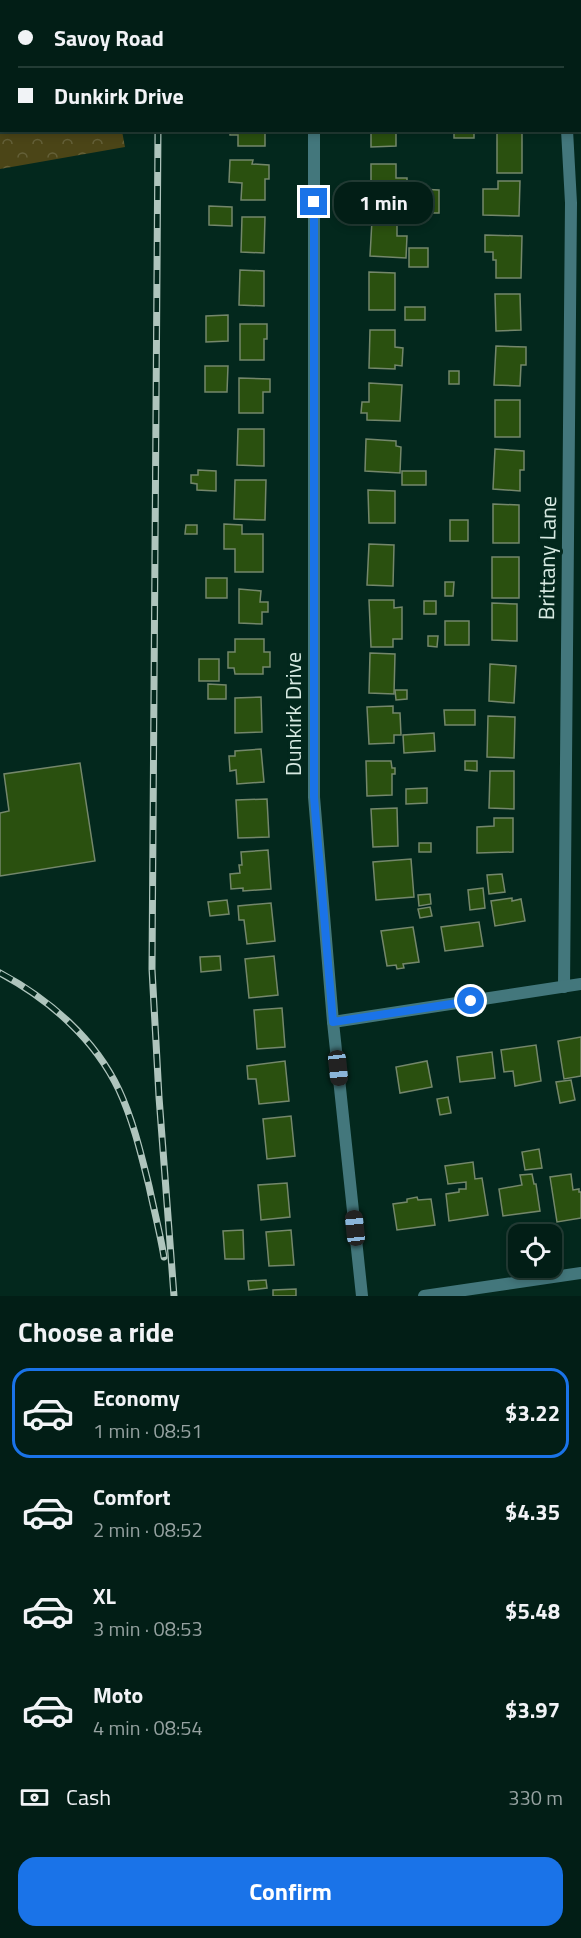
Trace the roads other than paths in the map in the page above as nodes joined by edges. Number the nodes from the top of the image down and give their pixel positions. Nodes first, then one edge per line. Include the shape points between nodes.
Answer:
1 (314, 132) edge
2 (567, 132) edge
3 (581, 984) edge
4 (564, 987) junction
5 (333, 1022) junction
6 (581, 1273) edge
7 (362, 1296) edge
8 (424, 1296) edge

1 - 5 street, Dunkirk Drive via 314,797
2 - 4 street, Brittany Lane via 571,215
3 - 4 street
4 - 5 street
5 - 7 street, Dunkirk Drive
6 - 8 street

